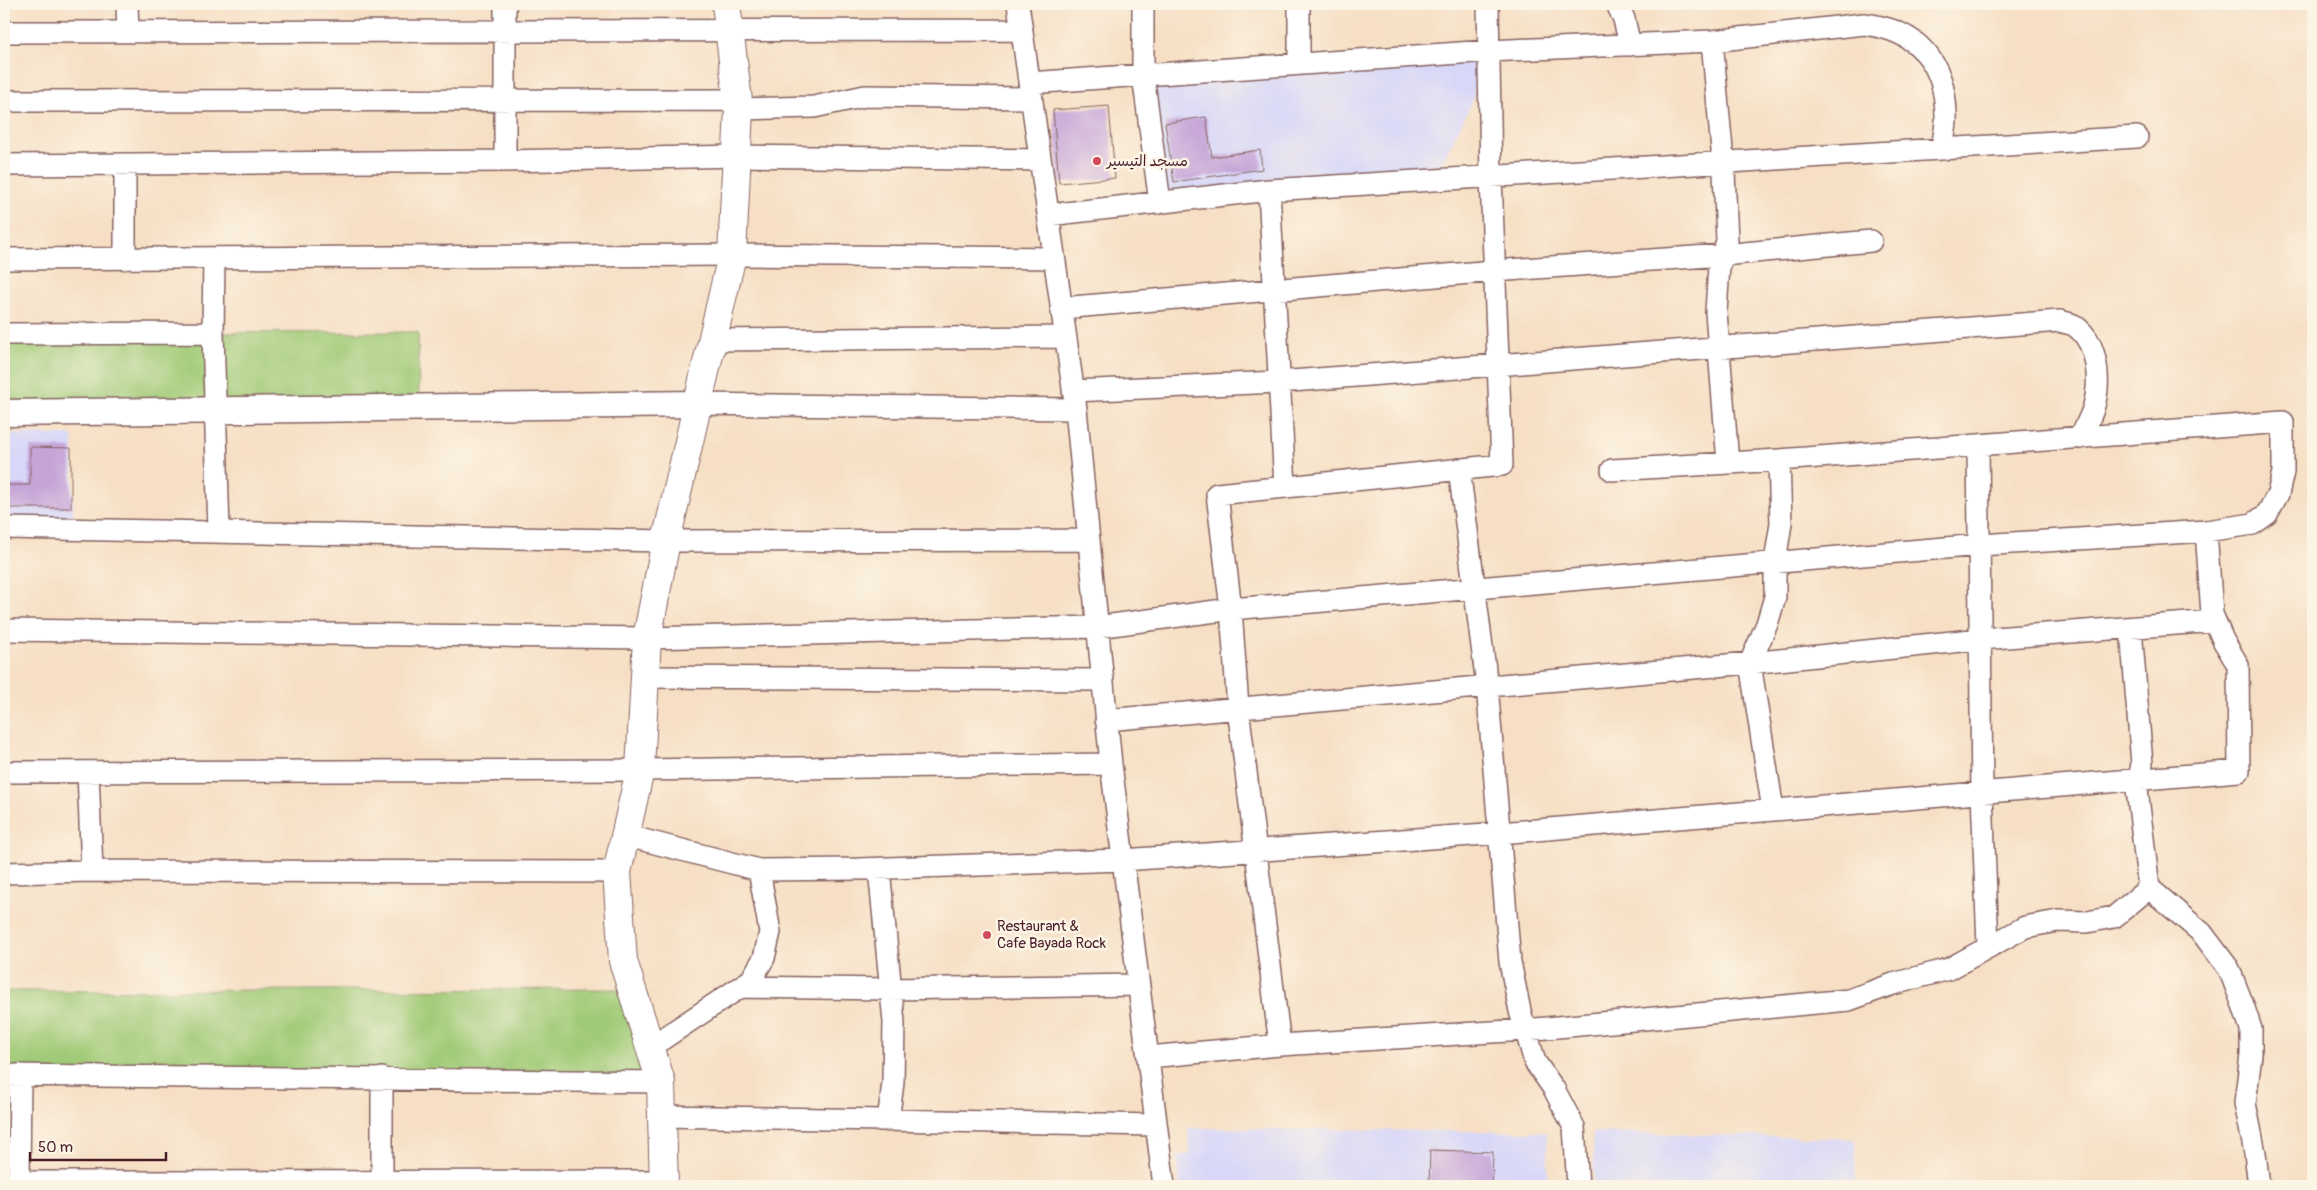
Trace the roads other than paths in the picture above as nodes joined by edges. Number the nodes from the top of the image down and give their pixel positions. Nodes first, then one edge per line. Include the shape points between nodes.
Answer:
1 (127, 4) edge
2 (505, 4) edge
3 (726, 4) edge
4 (1018, 4) edge
5 (1143, 4) edge
6 (1299, 4) edge
7 (1488, 4) edge
8 (1617, 4) edge
9 (1022, 30) junction
10 (729, 31) junction
11 (4, 32) edge
12 (128, 32) junction
13 (505, 32) junction
14 (1712, 41) junction
15 (1630, 45) junction
16 (1488, 51) junction
17 (1299, 64) junction
18 (1143, 76) junction
19 (1030, 90) junction
20 (505, 100) junction
21 (4, 101) edge
22 (739, 105) junction
23 (2137, 136) dead end
24 (1942, 149) junction
25 (738, 156) junction
26 (1040, 160) junction
27 (505, 162) junction
28 (1723, 163) junction
29 (125, 164) junction
30 (4, 165) edge
31 (1491, 178) junction
32 (1269, 190) junction
33 (1160, 204) junction
34 (1048, 215) junction
35 (1870, 240) dead end
36 (732, 255) junction
37 (1723, 255) junction
38 (214, 258) junction
39 (1054, 258) junction
40 (4, 259) edge
41 (125, 259) junction
42 (1494, 271) junction
43 (1274, 289) junction
44 (1061, 308) junction
45 (213, 333) junction
46 (4, 334) edge
47 (1066, 337) junction
48 (712, 340) junction
49 (1719, 347) junction
50 (1498, 364) junction
51 (1278, 382) junction
52 (1075, 400) junction
53 (696, 404) junction
54 (215, 410) junction
55 (4, 413) edge
56 (2080, 438) junction
57 (1978, 446) junction
58 (1779, 460) junction
59 (1728, 463) junction
60 (1459, 469) junction
61 (1612, 470) dead end
62 (1285, 487) junction
63 (4, 528) edge
64 (2206, 531) junction
65 (220, 532) junction
66 (666, 540) junction
67 (1088, 540) junction
68 (1980, 545) junction
69 (1775, 562) junction
70 (1475, 589) junction
71 (1231, 609) junction
72 (2215, 621) junction
73 (1097, 627) junction
74 (2131, 628) junction
75 (4, 630) edge
76 (647, 638) junction
77 (1982, 639) junction
78 (1750, 663) junction
79 (645, 677) junction
80 (1102, 680) junction
81 (1487, 685) junction
82 (1238, 708) junction
83 (1106, 720) junction
84 (1111, 764) junction
85 (640, 770) junction
86 (4, 772) edge
87 (88, 772) junction
88 (2138, 780) junction
89 (1982, 794) junction
90 (1773, 810) junction
91 (1500, 833) junction
92 (624, 836) junction
93 (1257, 851) junction
94 (1123, 860) junction
95 (879, 869) junction
96 (759, 870) junction
97 (92, 871) junction
98 (617, 872) junction
99 (4, 873) edge
100 (2149, 888) junction
101 (1988, 946) junction
102 (1139, 986) junction
103 (740, 987) junction
104 (890, 989) junction
105 (1526, 1030) junction
106 (1280, 1045) junction
107 (649, 1048) junction
108 (1148, 1057) junction
109 (12, 1075) edge
110 (382, 1078) junction
111 (661, 1082) junction
112 (664, 1116) junction
113 (888, 1121) junction
114 (1156, 1125) junction
115 (11, 1182) edge
116 (382, 1183) junction
117 (126, 1184) edge
118 (324, 1184) edge
119 (664, 1184) edge
120 (1164, 1186) edge
121 (1578, 1186) edge
122 (2259, 1186) edge

1 - 12 street
2 - 13 street
3 - 10 main road
4 - 9 street
5 - 18 street
6 - 17 street
7 - 16 street
8 - 15 street
9 - 10 street
9 - 19 street
10 - 13 street
10 - 22 main road
11 - 12 street
12 - 13 street
13 - 20 street
14 - 15 street
14 - 24 street via 1864,24 1884,26 1913,39 1933,60 1944,84 1946,117
14 - 28 street
15 - 16 street
16 - 17 street
16 - 31 street
17 - 18 street
18 - 19 street
18 - 33 street
19 - 22 street via 865,96 814,107
19 - 26 street
20 - 21 street
20 - 22 street
20 - 27 street
22 - 25 main road
23 - 24 street
24 - 28 street
25 - 26 street
25 - 27 street
25 - 36 main road
26 - 34 street
27 - 29 street
28 - 31 street
28 - 37 street via 1727,241
29 - 30 street
29 - 41 street
31 - 32 street
31 - 42 street
32 - 33 street
32 - 43 street
33 - 34 street
34 - 39 street
35 - 37 street
36 - 38 street
36 - 39 street
36 - 48 main road
37 - 42 street
37 - 49 street via 1719,266 1716,312
38 - 41 street
38 - 45 street
39 - 44 street
40 - 41 street
42 - 43 street
42 - 50 street
43 - 44 street
43 - 51 street
44 - 47 street
45 - 46 street
45 - 54 street
47 - 48 street
47 - 52 street
48 - 53 main road
49 - 50 street
49 - 56 street via 2067,323 2085,336 2096,362 2097,386 2093,409
49 - 59 street
50 - 51 street
50 - 60 street via 1502,465
51 - 52 street
51 - 62 street
52 - 53 street
52 - 67 street
53 - 54 street
53 - 66 main road
54 - 55 street
54 - 65 street
56 - 57 street
56 - 64 street via 2282,422 2283,472 2278,494 2268,514 2253,524
57 - 58 street
57 - 68 street
58 - 59 street
58 - 69 street via 1781,523
59 - 61 street
60 - 62 street
60 - 70 street
62 - 71 street via 1217,494
63 - 65 street
64 - 68 street
64 - 72 street
65 - 66 street
66 - 67 street
66 - 76 main road
67 - 73 street
68 - 69 street
68 - 77 street
69 - 70 street
69 - 78 street via 1775,597
70 - 71 street
70 - 81 street
71 - 73 street
71 - 82 street
72 - 74 street
72 - 88 street via 2238,665 2239,771
73 - 76 street
73 - 80 street
74 - 77 street
74 - 88 street via 2142,764
75 - 76 street
76 - 79 main road
77 - 78 street
77 - 89 street
78 - 81 street
78 - 90 street
79 - 80 street
79 - 85 main road
80 - 83 street
81 - 82 street
81 - 91 street
82 - 83 street
82 - 93 street
83 - 84 street
84 - 85 street
84 - 94 street
85 - 87 street
85 - 92 main road
86 - 87 street
87 - 97 street
88 - 89 street
88 - 100 street
89 - 90 street
89 - 101 street
90 - 91 street
91 - 93 street
91 - 105 street via 1510,962
92 - 96 street
92 - 98 main road
93 - 94 street
93 - 106 street
94 - 95 street
94 - 102 street
95 - 96 street
95 - 104 street
96 - 103 street via 770,932 764,958 751,980
97 - 98 street
97 - 99 street
98 - 107 main road via 623,961
100 - 101 street via 2114,917 2025,927
100 - 122 street via 2202,933 2229,969 2243,1004 2251,1029 2244,1103
101 - 105 street via 1950,969 1849,1000
102 - 104 street
102 - 108 street
103 - 104 street
103 - 107 street
104 - 113 street via 894,1022 893,1083
105 - 106 street
105 - 121 street via 1535,1062 1574,1127
106 - 108 street
107 - 111 main road
108 - 114 street
109 - 110 street
109 - 115 street
110 - 111 street
110 - 116 street
111 - 112 main road
112 - 113 street
112 - 119 main road
113 - 114 street
114 - 120 street
115 - 117 street
116 - 118 street
116 - 119 street
117 - 118 street

